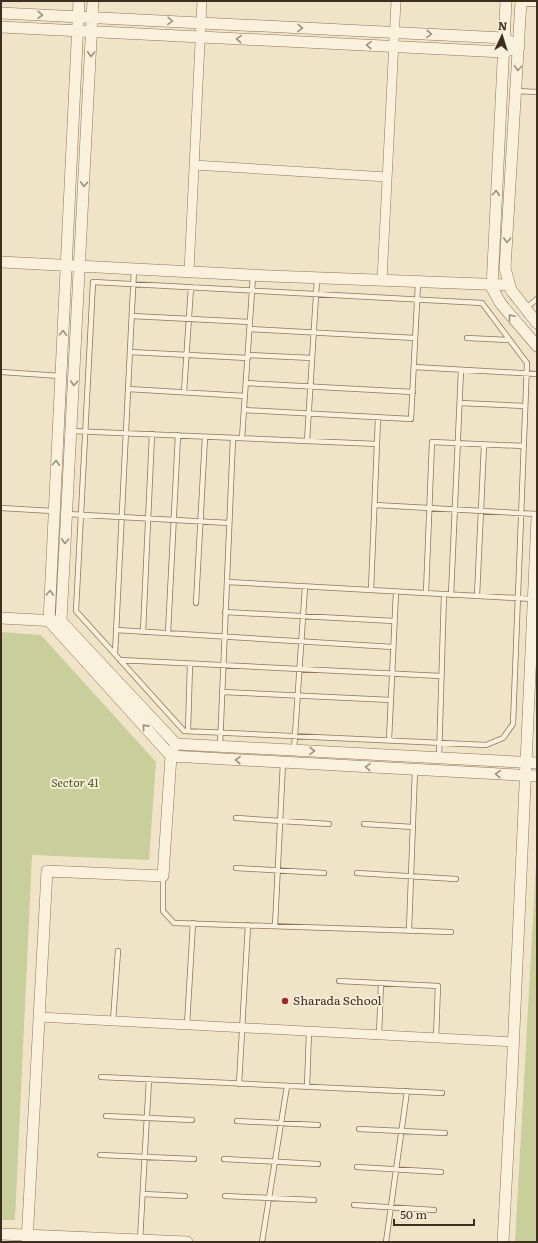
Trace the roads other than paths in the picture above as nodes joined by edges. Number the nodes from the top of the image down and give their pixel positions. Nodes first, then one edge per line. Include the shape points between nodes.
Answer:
1 (79, 1) edge
2 (93, 1) edge
3 (202, 1) edge
4 (396, 1) edge
5 (506, 1) edge
6 (521, 2) edge
7 (537, 4) edge
8 (1, 13) edge
9 (78, 17) junction
10 (92, 18) junction
11 (201, 23) junction
12 (1, 27) edge
13 (77, 30) junction
14 (92, 31) junction
15 (395, 32) junction
16 (200, 37) junction
17 (504, 38) junction
18 (394, 46) junction
19 (519, 47) junction
20 (503, 52) junction
21 (516, 91) junction
22 (537, 92) edge
23 (194, 165) junction
24 (387, 177) junction
25 (1, 262) edge
26 (66, 265) junction
27 (80, 266) junction
28 (134, 269) junction
29 (189, 272) junction
30 (253, 275) junction
31 (317, 278) junction
32 (382, 280) junction
33 (418, 282) junction
34 (133, 284) junction
35 (492, 284) junction
36 (509, 285) junction
37 (191, 287) junction
38 (252, 291) junction
39 (316, 294) junction
40 (417, 299) junction
41 (537, 299) edge
42 (525, 308) junction
43 (132, 316) junction
44 (189, 319) junction
45 (250, 322) junction
46 (537, 323) edge
47 (250, 329) junction
48 (314, 332) junction
49 (415, 338) junction
50 (468, 338) dead end
51 (510, 340) junction
52 (537, 346) edge
53 (130, 352) junction
54 (187, 355) junction
55 (248, 357) junction
56 (312, 358) junction
57 (414, 367) junction
58 (461, 370) junction
59 (1, 372) edge
60 (527, 374) junction
61 (537, 374) edge
62 (61, 376) junction
63 (246, 383) junction
64 (310, 386) junction
65 (128, 389) junction
66 (184, 392) junction
67 (413, 392) junction
68 (245, 396) junction
69 (460, 404) junction
70 (525, 406) junction
71 (244, 410) junction
72 (309, 414) junction
73 (378, 418) junction
74 (71, 431) junction
75 (85, 431) junction
76 (126, 433) junction
77 (152, 434) junction
78 (178, 435) junction
79 (205, 436) junction
80 (233, 438) junction
81 (242, 438) junction
82 (307, 441) junction
83 (458, 443) junction
84 (377, 444) junction
85 (484, 444) junction
86 (524, 446) junction
87 (375, 505) junction
88 (1, 508) edge
89 (429, 508) junction
90 (455, 510) junction
91 (54, 511) junction
92 (481, 511) junction
93 (521, 513) junction
94 (67, 514) junction
95 (537, 514) edge
96 (80, 515) junction
97 (122, 517) junction
98 (537, 518) edge
99 (148, 519) junction
100 (174, 520) junction
101 (200, 522) junction
102 (229, 523) junction
103 (227, 582) junction
104 (305, 586) junction
105 (371, 590) junction
106 (396, 592) junction
107 (426, 593) junction
108 (444, 594) junction
109 (451, 595) junction
110 (477, 596) junction
111 (518, 598) junction
112 (533, 599) junction
113 (196, 602) dead end
114 (225, 612) junction
115 (303, 616) junction
116 (1, 618) edge
117 (49, 621) junction
118 (61, 621) junction
119 (394, 621) junction
120 (116, 630) junction
121 (143, 632) junction
122 (168, 633) junction
123 (224, 637) junction
124 (301, 641) junction
125 (393, 647) junction
126 (115, 654) junction
127 (534, 654) edge
128 (120, 660) junction
129 (190, 664) junction
130 (223, 666) junction
131 (299, 670) junction
132 (392, 674) junction
133 (441, 676) junction
134 (222, 692) junction
135 (298, 696) junction
136 (391, 700) junction
137 (188, 731) junction
138 (220, 733) junction
139 (295, 736) junction
140 (389, 740) junction
141 (440, 742) junction
142 (176, 744) junction
143 (220, 746) junction
144 (294, 750) junction
145 (171, 756) junction
146 (439, 758) junction
147 (283, 762) junction
148 (532, 763) edge
149 (415, 769) junction
150 (525, 775) junction
151 (537, 776) edge
152 (236, 818) dead end
153 (280, 821) junction
154 (329, 824) dead end
155 (364, 824) dead end
156 (413, 827) junction
157 (236, 868) dead end
158 (278, 871) junction
159 (324, 873) dead end
160 (357, 873) dead end
161 (163, 876) junction
162 (411, 876) junction
163 (456, 879) dead end
164 (193, 923) junction
165 (248, 925) junction
166 (275, 926) junction
167 (409, 930) junction
168 (451, 932) dead end
169 (118, 951) dead end
170 (339, 981) dead end
171 (381, 983) junction
172 (39, 1017) junction
173 (113, 1021) junction
174 (187, 1025) junction
175 (242, 1028) junction
176 (309, 1032) junction
177 (379, 1035) junction
178 (436, 1038) junction
179 (514, 1042) junction
180 (101, 1077) dead end
181 (149, 1079) junction
182 (239, 1084) junction
183 (287, 1086) junction
184 (307, 1087) junction
185 (407, 1092) junction
186 (442, 1093) dead end
187 (106, 1116) dead end
188 (147, 1118) junction
189 (192, 1120) dead end
190 (237, 1121) dead end
191 (281, 1123) junction
192 (318, 1126) dead end
193 (358, 1129) dead end
194 (401, 1131) junction
195 (445, 1133) dead end
196 (100, 1154) dead end
197 (145, 1156) junction
198 (194, 1159) dead end
199 (224, 1159) dead end
200 (275, 1162) junction
201 (318, 1164) dead end
202 (357, 1166) dead end
203 (396, 1169) junction
204 (441, 1172) dead end
205 (143, 1194) junction
206 (185, 1196) dead end
207 (225, 1196) dead end
208 (269, 1198) junction
209 (314, 1200) dead end
210 (354, 1205) dead end
211 (391, 1207) junction
212 (434, 1210) dead end
213 (1, 1234) edge
214 (28, 1238) edge
215 (140, 1240) junction
216 (188, 1242) edge
217 (262, 1242) edge
218 (386, 1242) edge
219 (503, 1242) edge

1 - 9 street
2 - 10 street
3 - 11 street
4 - 15 street
5 - 17 street
6 - 7 lane
6 - 19 street
8 -> 9 street
9 - 10 street
9 - 13 street
10 -> 11 street
10 - 14 street
11 -> 15 street
11 - 16 street
12 - 13 street
13 - 14 street
13 - 26 street
14 - 16 street
14 -> 27 street
15 -> 17 street
15 - 18 street
18 -> 16 street
16 - 23 street
17 - 19 street
17 - 20 street
18 - 20 street
18 - 24 street
19 - 20 street
19 -> 21 street
35 -> 20 street
21 - 22 lane
21 -> 36 street via 505,268
23 - 24 street
23 - 29 street
24 - 32 street
25 - 26 street
26 - 27 street
62 -> 26 street
27 - 28 street
27 -> 74 street
28 - 29 street
28 - 34 lane
29 - 30 street
30 - 31 street
30 - 38 lane
31 - 32 street
31 - 39 lane
32 - 33 street
33 - 35 street
33 - 40 lane
34 - 37 lane
34 - 43 lane
34 - 75 lane via 92,282
35 - 36 street
52 -> 35 street via 501,304
36 - 42 street
37 - 38 lane
37 - 44 lane
38 - 39 lane
38 - 45 lane
39 - 40 lane
39 - 48 lane
40 - 49 lane
40 - 51 lane via 482,303
41 - 42 lane
42 - 46 street
43 - 44 lane
43 - 53 lane
44 - 45 lane
44 - 54 lane
45 - 47 lane
47 - 48 lane
47 - 55 lane
48 - 49 lane
48 - 56 lane
49 - 57 lane
50 - 51 lane
51 - 60 lane via 527,363
53 - 54 lane
53 - 65 lane
54 - 55 lane
54 - 66 lane
55 - 56 lane
55 - 63 lane
56 - 64 lane
57 - 58 lane
57 - 67 lane
58 - 60 lane
58 - 69 lane
59 - 62 lane
60 - 61 lane
60 - 70 lane
91 -> 62 street
63 - 64 lane
63 - 68 lane
64 - 67 lane
64 - 72 lane
65 - 66 lane
65 - 76 lane
66 - 68 lane
67 - 73 lane via 411,419
68 - 71 lane
69 - 70 lane
69 - 83 lane
70 - 86 lane
71 - 72 lane
71 - 81 lane
72 - 73 lane
72 - 82 lane
73 - 84 lane
74 - 75 lane
74 - 94 street
75 - 76 lane
75 - 96 lane
76 - 77 lane
76 - 97 lane
77 - 78 lane
77 - 99 lane
78 - 79 lane
78 - 100 lane
79 - 80 lane
79 - 101 lane
80 - 81 lane
80 - 102 lane
81 - 82 lane
82 - 84 lane
83 - 85 lane
83 - 89 lane via 432,442
83 - 90 lane
84 - 87 lane
85 - 86 lane
85 - 92 lane
86 - 93 lane
87 - 89 lane
87 - 105 lane
88 - 91 lane
89 - 90 lane
89 - 107 lane
90 - 92 lane
90 - 109 lane
117 -> 91 street
92 - 93 lane
92 - 110 lane
93 - 95 lane
93 - 111 lane
94 - 96 lane
94 -> 118 street
96 - 97 lane
96 - 126 lane via 76,611
97 - 99 lane
97 - 120 lane
98 - 112 street
99 - 100 lane
99 - 121 lane
100 - 101 lane
100 - 122 lane
101 - 102 lane
101 - 113 lane
102 - 103 lane
103 - 104 lane
103 - 114 lane
104 - 105 lane
104 - 115 lane
105 - 106 lane
106 - 107 lane
106 - 119 lane
107 - 108 lane
108 - 109 lane
108 - 133 lane
109 - 110 lane
110 - 111 lane
111 - 112 lane
111 - 141 lane via 513,724 503,738 486,744
112 - 127 street
114 - 115 lane
114 - 123 lane
115 - 119 lane
115 - 124 lane
116 - 117 street
117 - 118 street
145 -> 117 street
118 - 142 street
119 - 125 lane
120 - 121 lane
120 - 126 lane
121 - 122 lane
122 - 123 lane
123 - 124 lane
123 - 130 lane
124 - 125 lane
124 - 131 lane
125 - 132 lane
126 - 128 lane
127 - 148 street
128 - 129 lane
128 - 137 lane via 184,731
129 - 130 lane
129 - 137 lane
130 - 131 lane
130 - 134 lane
131 - 132 lane
131 - 135 lane
132 - 133 lane
132 - 136 lane
133 - 141 lane
134 - 135 lane
134 - 138 lane
135 - 136 lane
135 - 139 lane
136 - 140 lane
137 - 138 lane
138 - 139 lane
138 - 143 lane
139 - 140 lane
139 - 144 lane
140 - 141 lane
141 - 146 lane
142 - 143 street
142 - 145 street
143 - 144 street
144 -> 146 street
147 -> 145 street
145 - 161 street
146 - 148 street
149 -> 147 street
147 - 153 lane
148 - 150 street
150 -> 149 street
149 - 156 lane
150 - 151 street
150 - 179 street
152 - 153 lane
153 - 154 lane
153 - 158 lane
155 - 156 lane
156 - 162 lane
157 - 158 lane
158 - 159 lane
158 - 166 lane
160 - 162 lane
161 - 164 lane via 163,911 174,923
161 - 172 street via 47,871
162 - 163 lane
162 - 167 lane
164 - 165 lane
164 - 174 lane
165 - 166 lane
165 - 175 lane
166 - 167 lane
167 - 168 lane
169 - 173 lane
170 - 171 lane
171 - 177 lane
171 - 178 lane via 438,986
172 - 173 street
172 - 214 street
173 - 174 street
174 - 175 street
175 - 176 street
175 - 182 lane
176 - 177 street
176 - 184 lane
177 - 178 street
178 - 179 street
179 - 219 street
180 - 181 lane
181 - 182 lane
181 - 188 lane
182 - 183 lane
183 - 184 lane
183 - 191 lane
184 - 185 lane
185 - 186 lane
185 - 194 lane
187 - 188 lane
188 - 189 lane
188 - 197 lane
190 - 191 lane
191 - 192 lane
191 - 200 lane
193 - 194 lane
194 - 195 lane
194 - 203 lane
196 - 197 lane
197 - 198 lane
197 - 205 lane
199 - 200 lane
200 - 201 lane
200 - 208 lane
202 - 203 lane
203 - 204 lane
203 - 211 lane
205 - 206 lane
205 - 215 lane
207 - 208 lane
208 - 209 lane
208 - 217 lane
210 - 211 lane
211 - 212 lane
211 - 218 lane
213 - 214 street
214 - 215 street
215 - 216 street

